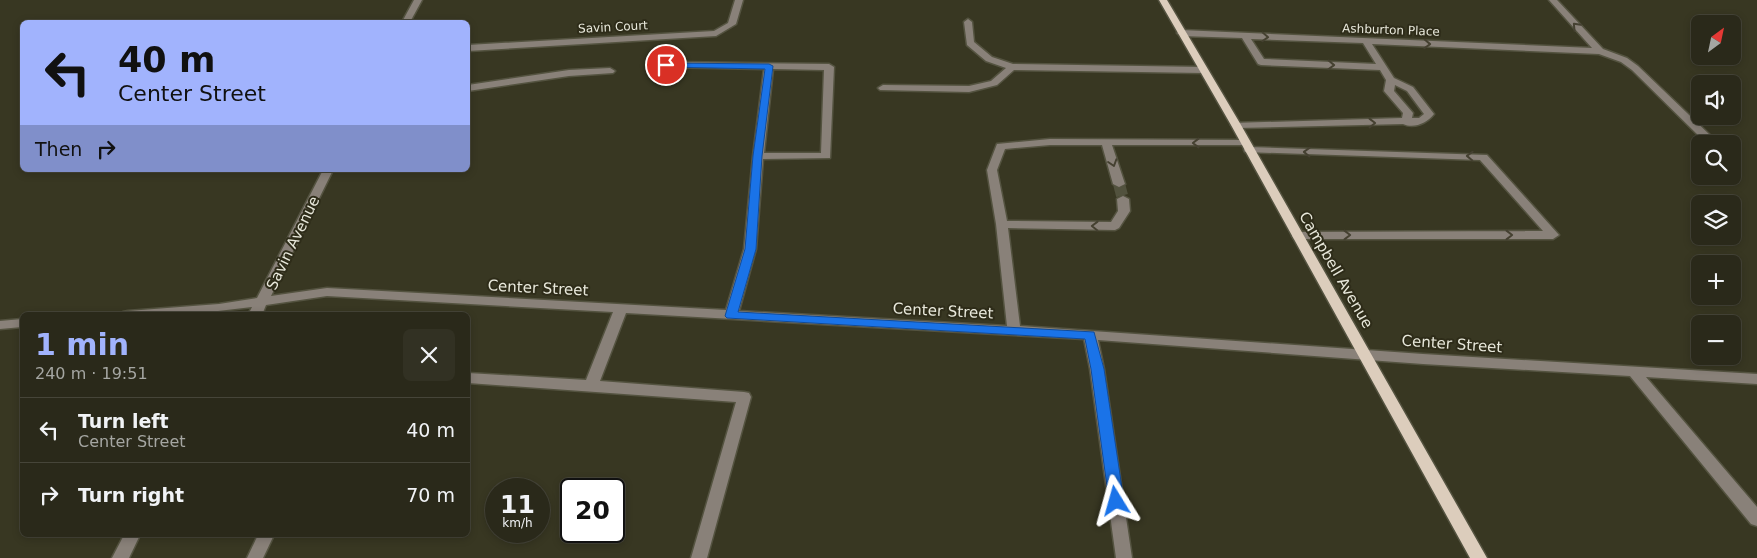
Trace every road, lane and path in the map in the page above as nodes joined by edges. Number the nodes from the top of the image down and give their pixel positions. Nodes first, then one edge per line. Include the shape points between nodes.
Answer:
1 (418, 0) edge
2 (739, 0) edge
3 (1163, 0) edge
4 (1553, 0) edge
5 (407, 20) edge
6 (968, 22) dead end
7 (1181, 33) junction
8 (1245, 36) junction
9 (1366, 41) junction
10 (470, 48) edge
11 (1600, 51) junction
12 (666, 65) dead end
13 (769, 66) junction
14 (1012, 67) junction
15 (1382, 67) junction
16 (1203, 70) junction
17 (610, 71) dead end
18 (1392, 80) junction
19 (470, 88) edge
20 (883, 88) dead end
21 (1407, 123) junction
22 (1236, 125) junction
23 (1704, 135) edge
24 (1106, 142) junction
25 (1247, 147) junction
26 (758, 156) junction
27 (327, 172) edge
28 (1120, 184) tunnel mouth
29 (1123, 199) tunnel mouth
30 (1002, 224) junction
31 (1298, 236) junction
32 (265, 300) junction
33 (621, 309) junction
34 (167, 312) edge
35 (257, 312) edge
36 (731, 316) junction
37 (20, 323) edge
38 (0, 325) edge
39 (1014, 332) junction
40 (1090, 335) junction
41 (1365, 354) junction
42 (1634, 372) junction
43 (470, 378) edge
44 (1757, 379) edge
45 (591, 385) junction
46 (1757, 519) edge
47 (131, 537) edge
48 (265, 537) edge
49 (120, 558) edge
50 (255, 558) edge
51 (699, 558) edge
52 (1124, 558) edge
53 (1479, 558) edge

1 - 5 street
2 - 10 street, Savin Court via 732,24 716,33
3 - 7 main road, Campbell Avenue
11 -> 4 street
6 - 14 street via 970,43 988,59
7 - 8 street, Ashburton Place
7 - 16 main road, Campbell Avenue
8 -> 9 street, Ashburton Place
8 -> 15 street via 1261,62
9 -> 11 street, Ashburton Place
9 - 15 street
11 - 23 street via 1635,68
12 - 13 street
13 - 26 street
13 - 26 street via 829,67 826,156
14 - 16 street
14 - 20 street via 994,83 969,88
15 - 18 street
16 - 22 main road, Campbell Avenue
17 - 19 street via 569,73
18 - 21 street via 1389,91 1408,113
18 - 21 street via 1410,89 1429,114 1422,121
22 -> 21 street
22 - 25 main road, Campbell Avenue
25 -> 24 street
24 -> 28 street
24 - 30 street via 1002,146 992,170
25 - 31 main road, Campbell Avenue
31 -> 25 street via 1553,235 1483,157
26 - 36 street via 750,249
27 - 32 street, Savin Avenue
29 -> 30 street via 1124,211 1115,226
30 - 39 street
31 - 41 main road, Campbell Avenue
32 - 33 street, Center Street via 327,292
32 - 34 street, Center Street
32 - 35 street, Savin Avenue
33 - 36 street, Center Street
33 - 45 street
36 - 39 street, Center Street
37 - 38 street
39 - 40 street, Center Street
40 - 41 street, Center Street
40 - 52 street
41 - 42 street, Center Street
41 - 53 main road, Campbell Avenue
42 - 44 street, Center Street
42 - 46 street
43 - 45 street
45 - 51 street via 744,397
47 - 49 street
48 - 50 street

